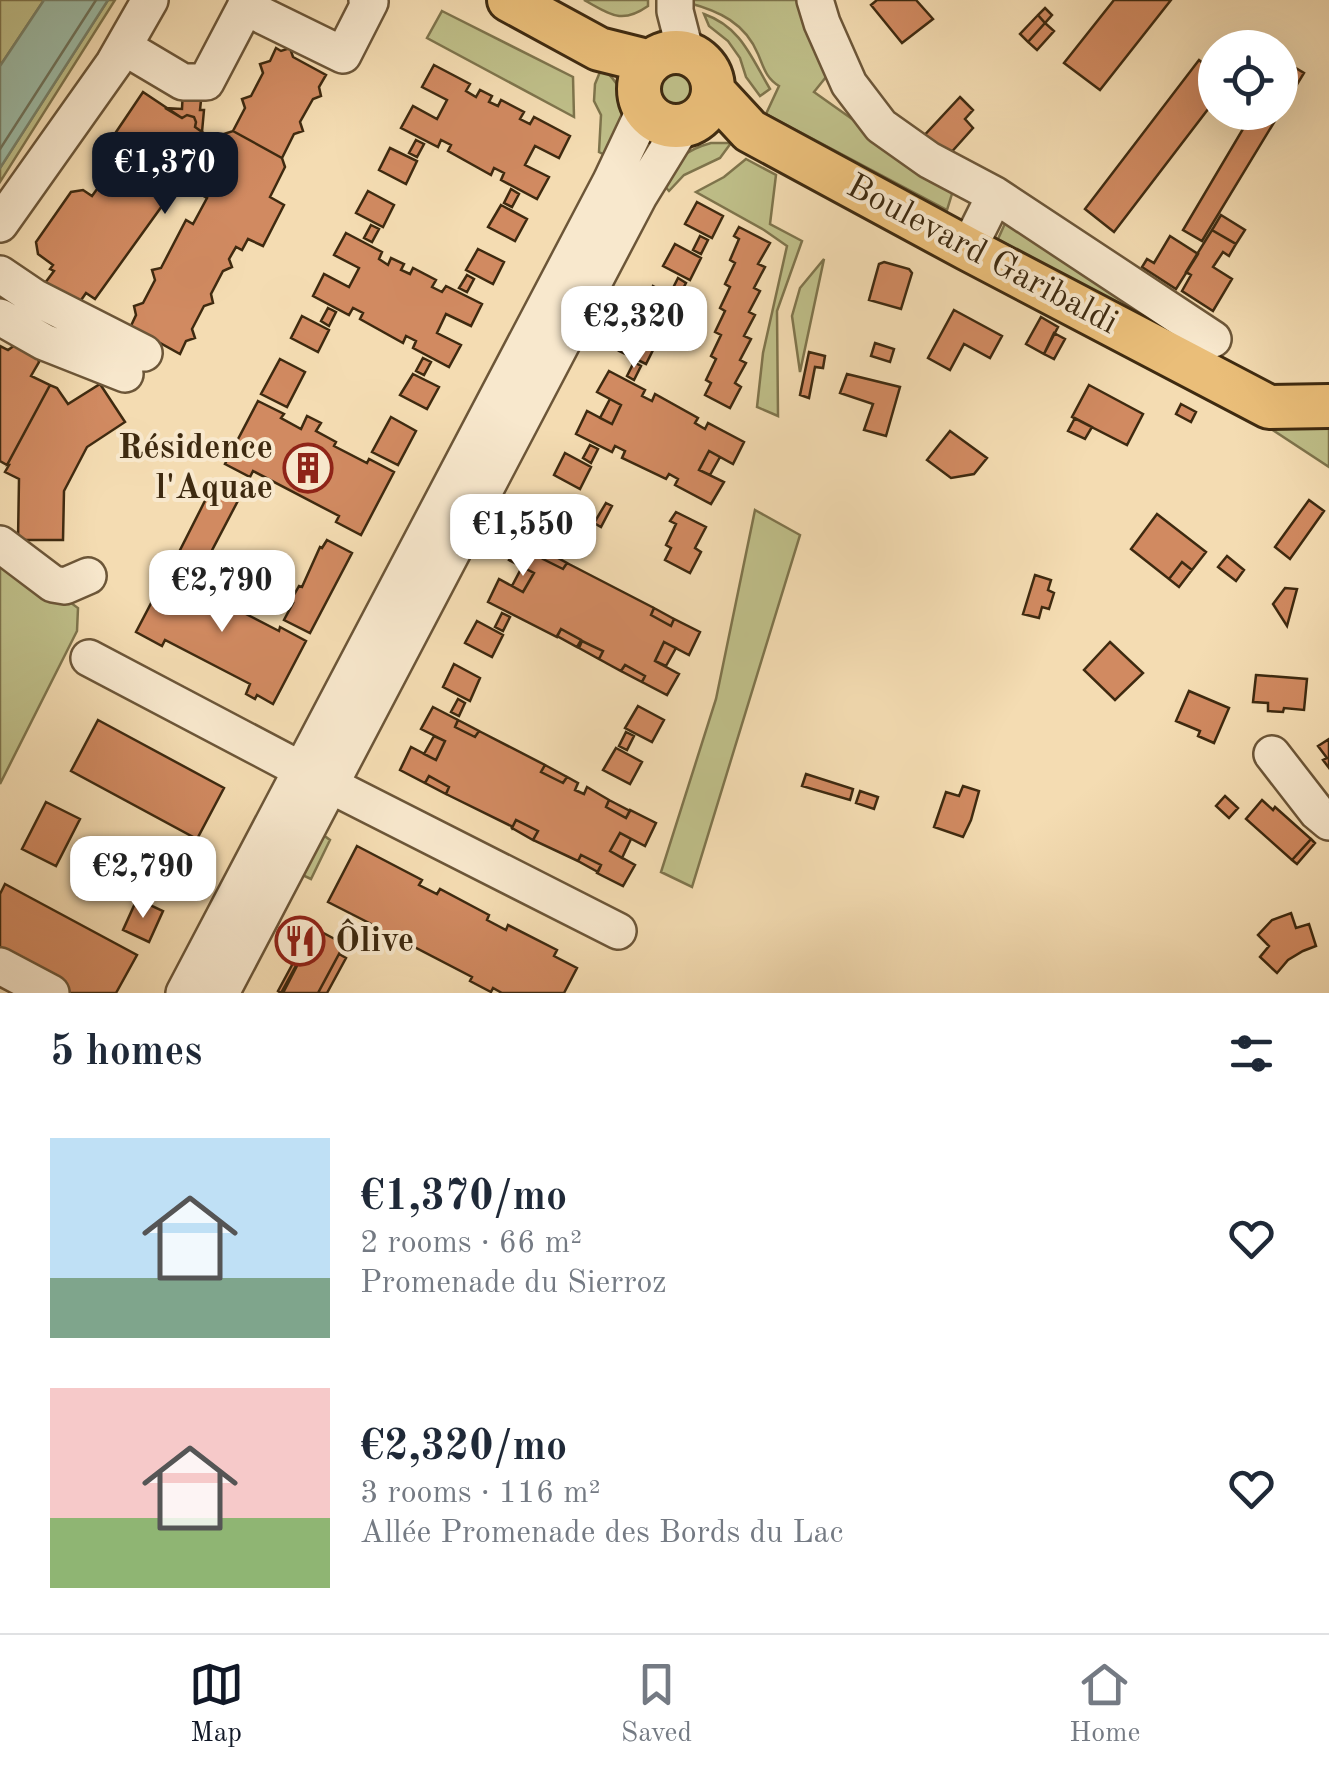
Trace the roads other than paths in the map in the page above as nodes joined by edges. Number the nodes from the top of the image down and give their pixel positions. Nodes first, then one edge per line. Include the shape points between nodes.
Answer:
1 (150, 0) edge
2 (367, 0) edge
3 (509, 0) edge
4 (816, 0) edge
5 (247, 4) edge
6 (674, 6) edge
7 (124, 47) junction
8 (671, 88) junction
9 (995, 195) junction
10 (0, 224) edge
11 (968, 249) junction
12 (0, 274) edge
13 (0, 317) edge
14 (1213, 359) junction
15 (1329, 384) edge
16 (1329, 406) edge
17 (0, 544) edge
18 (88, 576) dead end
19 (89, 658) dead end
20 (1272, 754) dead end
21 (316, 778) junction
22 (1329, 822) edge
23 (618, 931) dead end
24 (0, 966) edge
25 (51, 993) edge
26 (184, 993) edge
27 (222, 993) edge

1 - 7 street
2 - 5 street via 343,56
3 - 8 main road
4 - 9 street via 849,84 881,126
5 - 7 street via 206,82 183,82
6 - 8 street
7 - 10 street
8 - 11 main road, Boulevard Garibaldi
8 - 21 street via 611,181
9 - 11 street
9 - 14 street
11 - 14 main road, Boulevard Garibaldi
12 - 13 street via 134,363 44,342
14 - 15 main road, Boulevard Garibaldi via 1278,388
14 - 16 main road, Boulevard Garibaldi via 1270,407
17 - 18 street via 53,584
19 - 21 street
20 - 22 street
21 - 23 street
21 - 26 street
21 - 27 street
24 - 25 street

